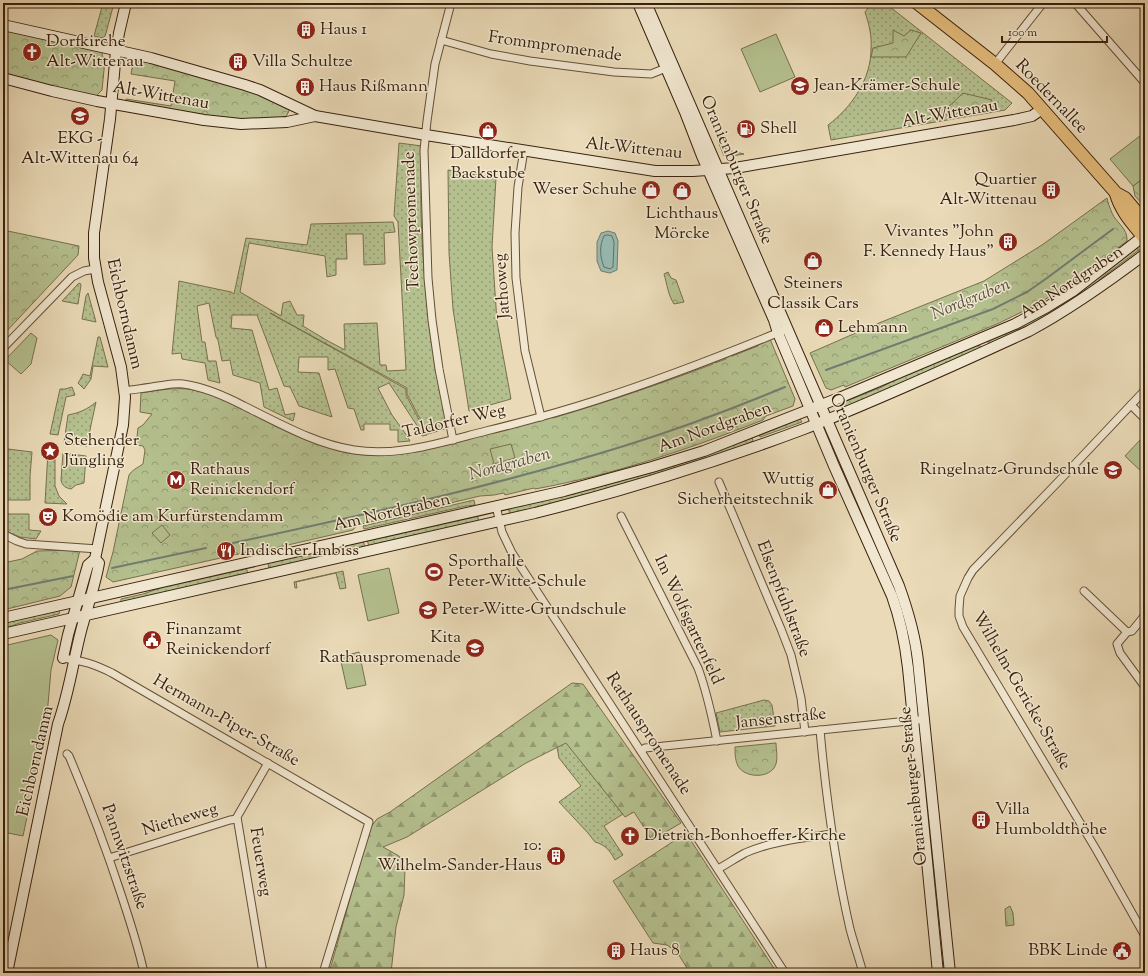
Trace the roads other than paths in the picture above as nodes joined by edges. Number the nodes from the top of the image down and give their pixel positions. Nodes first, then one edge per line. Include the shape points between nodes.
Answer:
1 (126, 3) edge
2 (452, 3) edge
3 (638, 3) edge
4 (646, 3) edge
5 (917, 3) edge
6 (1043, 3) edge
7 (1076, 3) edge
8 (3, 25) edge
9 (441, 40) junction
10 (116, 51) junction
11 (995, 64) junction
12 (666, 68) junction
13 (3, 78) edge
14 (1145, 82) edge
15 (111, 104) junction
16 (1042, 108) junction
17 (689, 110) junction
18 (315, 116) junction
19 (426, 135) junction
20 (524, 150) junction
21 (719, 169) junction
22 (708, 170) junction
23 (1116, 193) junction
24 (1145, 222) edge
25 (1144, 237) edge
26 (1145, 254) edge
27 (95, 269) junction
28 (783, 331) junction
29 (3, 348) edge
30 (1145, 390) edge
31 (124, 391) junction
32 (821, 405) junction
33 (1131, 405) junction
34 (810, 409) junction
35 (541, 417) junction
36 (1145, 419) edge
37 (827, 420) junction
38 (816, 424) junction
39 (453, 440) junction
40 (3, 461) edge
41 (3, 474) edge
42 (719, 482) dead end
43 (496, 506) junction
44 (621, 516) dead end
45 (499, 521) junction
46 (3, 534) edge
47 (96, 554) junction
48 (259, 560) junction
49 (263, 575) junction
50 (1084, 591) dead end
51 (115, 593) junction
52 (90, 599) junction
53 (78, 602) junction
54 (118, 608) junction
55 (86, 615) junction
56 (1145, 615) edge
57 (73, 617) junction
58 (3, 618) edge
59 (1127, 632) junction
60 (3, 634) edge
61 (64, 658) joint
62 (74, 659) junction
63 (1145, 687) edge
64 (924, 719) junction
65 (913, 720) junction
66 (820, 730) junction
67 (805, 732) junction
68 (717, 741) junction
69 (641, 751) junction
70 (67, 754) dead end
71 (268, 763) junction
72 (237, 819) junction
73 (832, 834) junction
74 (109, 858) junction
75 (718, 869) junction
76 (1145, 936) edge
77 (7, 973) edge
78 (144, 973) edge
79 (263, 973) edge
80 (324, 973) edge
81 (785, 973) edge
82 (863, 973) edge
83 (938, 973) edge
84 (950, 973) edge

1 - 10 main road, Eichborndamm
2 - 9 street, Techowpromenade
3 - 12 main road, Oranienburger Straße
4 - 17 main road, Oranienburger Straße
5 - 11 main road, Roedernallee
6 - 11 street
7 - 14 street
8 - 10 main road, Alt-Wittenau
9 - 12 street, Frommpromenade via 491,54 606,71 651,74
9 - 19 street, Techowpromenade via 431,87
10 - 15 main road, Eichborndamm
10 - 18 main road, Alt-Wittenau via 245,85
11 - 16 main road, Roedernallee
12 - 17 main road, Oranienburger Straße
13 - 15 main road, Alt-Wittenau
15 - 18 main road, Alt-Wittenau via 241,124 287,122
15 - 27 main road, Eichborndamm via 94,233
16 - 21 main road, Alt-Wittenau via 1032,116 1006,121
16 - 23 main road, Roedernallee
17 - 21 main road, Oranienburger Straße
17 - 22 main road, Oranienburger Straße via 696,142
18 - 19 main road, Alt-Wittenau
19 - 20 main road, Alt-Wittenau
19 - 39 street, Techowpromenade via 424,180 432,320
20 - 22 main road, Alt-Wittenau via 655,171
20 - 35 street, Jathoweg via 515,233 516,278 525,351
21 - 22 main road, Alt-Wittenau
21 - 28 main road, Oranienburger Straße
22 - 28 main road, Oranienburger Straße via 774,321
23 - 24 main road, Roedernallee via 1124,198
23 - 25 main road, Roedernallee via 1118,203
25 - 32 main road, Am Nordgraben via 1073,291 1035,314
26 - 37 main road, Am Nordgraben via 1081,300 1029,331
27 - 29 street via 72,277
27 - 31 main road, Eichborndamm via 121,367
28 - 32 main road, Oranienburger Straße
28 - 34 main road, Oranienburger Straße
28 - 35 street, Taldorfer Weg via 653,381
30 - 33 street, Wilhelm-Gericke-Straße
31 - 39 street, Taldorfer Weg via 172,384 189,385 217,393 313,438 354,450 410,450
31 - 47 main road, Eichborndamm via 123,425
32 - 34 main road, Am Nordgraben
32 - 37 main road, Oranienburger Straße
33 - 36 street
33 - 76 street, Wilhelm-Gericke-Straße via 973,570 960,596 959,609 963,627
34 - 38 main road, Oranienburger Straße
34 - 43 main road, Am Nordgraben via 704,451 652,468
35 - 39 street, Taldorfer Weg
37 - 38 main road, Am Nordgraben
37 - 64 main road, Oranienburger Straße via 906,604 916,647
38 - 45 main road, Am Nordgraben via 663,478
38 - 65 main road, Oranienburger Straße via 901,622
40 - 41 street
42 - 67 street, Elsenpfuhlstraße via 791,656 801,698
43 - 45 street, Rathauspromenade
43 - 48 main road, Am Nordgraben
44 - 68 street, Im Wolfsgartenfeld via 698,668 712,712
45 - 49 main road, Am Nordgraben
45 - 69 street, Rathauspromenade via 512,553
46 - 47 street via 26,544
47 - 52 main road, Eichborndamm via 99,563
47 - 53 main road, Eichborndamm via 88,565
48 - 49 main road
48 - 51 main road, Am Nordgraben
49 - 54 main road, Am Nordgraben
50 - 59 street
51 - 52 main road, Am Nordgraben
51 - 54 main road
52 - 53 main road, Am Nordgraben
52 - 55 main road, Eichborndamm
53 - 57 main road, Eichborndamm
53 - 58 main road, Am Nordgraben
54 - 55 main road, Am Nordgraben
55 - 57 main road, Am Nordgraben
55 - 62 main road, Eichborndamm
56 - 59 street via 1132,631
57 - 60 main road, Am Nordgraben
57 - 61 main road, Eichborndamm
59 - 63 street via 1117,644 1120,653
61 - 62 street, Hermann-Piper-Straße
62 - 71 street, Hermann-Piper-Straße via 96,664
62 - 77 main road, Eichborndamm via 68,695 58,724
64 - 65 street, Jansenstraße
64 - 84 main road, Oranienburger Straße
65 - 66 street, Jansenstraße
65 - 83 main road, Oranienburger Straße
66 - 67 street, Jansenstraße
66 - 73 street
67 - 68 street, Jansenstraße
68 - 69 street, Jansenstraße via 645,748
69 - 75 street, Rathauspromenade
70 - 74 street, Pannwitzstraße via 88,799
71 - 72 street, Feuerweg
71 - 80 street, Hermann-Piper-Straße via 369,822
72 - 74 street, Nietheweg
72 - 79 street, Feuerweg
73 - 75 street via 767,845 744,854
73 - 82 street via 850,930
74 - 78 street, Pannwitzstraße via 132,926
75 - 81 street, Rathauspromenade

